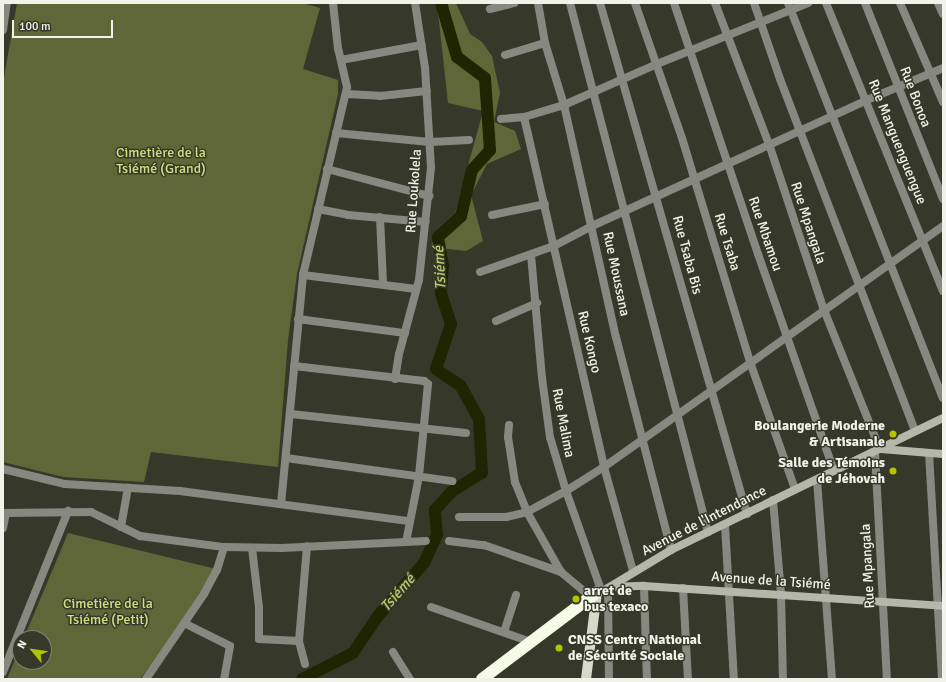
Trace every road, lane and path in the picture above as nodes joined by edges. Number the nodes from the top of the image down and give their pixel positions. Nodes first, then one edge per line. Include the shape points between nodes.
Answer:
1 (333, 3) edge
2 (415, 3) edge
3 (514, 3) edge
4 (538, 3) edge
5 (570, 3) edge
6 (600, 3) edge
7 (635, 3) edge
8 (674, 3) edge
9 (715, 3) edge
10 (754, 3) edge
11 (808, 3) edge
12 (826, 3) edge
13 (864, 3) edge
14 (900, 3) edge
15 (938, 3) edge
16 (5, 6) edge
17 (789, 7) edge
18 (490, 9) dead end
19 (943, 14) edge
20 (761, 22) junction
21 (3, 30) edge
22 (728, 35) junction
23 (545, 43) junction
24 (422, 46) junction
25 (691, 51) junction
26 (505, 55) dead end
27 (341, 60) junction
28 (657, 64) junction
29 (943, 68) edge
30 (930, 74) junction
31 (622, 78) junction
32 (897, 87) junction
33 (426, 91) junction
34 (591, 91) junction
35 (346, 94) junction
36 (867, 100) junction
37 (943, 102) edge
38 (564, 105) junction
39 (524, 117) junction
40 (834, 117) junction
41 (500, 119) dead end
42 (800, 132) junction
43 (336, 133) junction
44 (469, 140) dead end
45 (430, 142) junction
46 (770, 146) junction
47 (728, 165) junction
48 (327, 169) junction
49 (694, 180) junction
50 (429, 196) junction
51 (658, 197) junction
52 (943, 199) edge
53 (545, 204) junction
54 (318, 209) junction
55 (626, 211) junction
56 (492, 215) dead end
57 (380, 218) junction
58 (426, 222) junction
59 (592, 226) junction
60 (943, 226) edge
61 (922, 241) junction
62 (554, 246) junction
63 (531, 254) junction
64 (892, 263) junction
65 (480, 272) dead end
66 (303, 275) junction
67 (383, 284) junction
68 (859, 285) junction
69 (416, 289) junction
70 (943, 291) edge
71 (537, 303) junction
72 (824, 310) junction
73 (298, 319) junction
74 (496, 321) dead end
75 (405, 333) junction
76 (786, 337) junction
77 (750, 362) junction
78 (294, 366) junction
79 (395, 379) junction
80 (712, 390) junction
81 (943, 398) edge
82 (291, 414) junction
83 (675, 415) junction
84 (943, 418) edge
85 (509, 425) dead end
86 (422, 429) junction
87 (915, 431) junction
88 (466, 433) dead end
89 (641, 439) junction
90 (878, 450) junction
91 (930, 453) junction
92 (943, 454) edge
93 (286, 458) junction
94 (604, 467) junction
95 (3, 468) edge
96 (834, 471) junction
97 (419, 476) junction
98 (816, 480) junction
99 (452, 481) dead end
100 (128, 488) junction
101 (795, 489) junction
102 (566, 491) junction
103 (773, 500) junction
104 (281, 504) junction
105 (68, 511) junction
106 (527, 512) junction
107 (4, 513) edge
108 (747, 514) junction
109 (459, 517) dead end
110 (409, 521) junction
111 (725, 525) junction
112 (121, 527) junction
113 (3, 528) edge
114 (708, 532) junction
115 (426, 541) dead end
116 (450, 541) dead end
117 (406, 542) junction
118 (307, 546) junction
119 (224, 547) junction
120 (252, 548) junction
121 (671, 550) junction
122 (632, 571) junction
123 (561, 572) junction
124 (644, 586) junction
125 (683, 588) junction
126 (599, 591) junction
127 (730, 591) junction
128 (780, 594) junction
129 (516, 595) dead end
130 (826, 598) junction
131 (884, 602) junction
132 (940, 605) edge
133 (431, 606) dead end
134 (186, 624) junction
135 (504, 632) junction
136 (299, 641) junction
137 (531, 642) junction
138 (392, 652) dead end
139 (305, 664) dead end
140 (3, 672) edge
141 (146, 679) edge
142 (224, 679) edge
143 (410, 679) edge
144 (482, 679) edge
145 (586, 679) edge
146 (609, 679) edge
147 (648, 679) edge
148 (688, 679) edge
149 (734, 679) edge
150 (783, 679) edge
151 (832, 679) edge
152 (887, 679) edge
153 (942, 679) edge

1 - 27 street
2 - 24 street, Rue Loukolela
3 - 18 street
4 - 23 street, Rue Moussana
5 - 34 street
6 - 31 street, Rue Tsaba Bis
7 - 28 street, Rue Tsaba
8 - 25 street, Rue Mbamou
9 - 22 street, Rue Mpangala
10 - 20 street
11 - 17 street
12 - 36 street, Rue Manguenguengue
13 - 32 street, Rue Bonoa
14 - 30 street
15 - 19 street
16 - 21 street
17 - 20 street
17 - 40 street
20 - 22 street
20 - 42 street
22 - 25 street
22 - 46 street, Rue Mpangala
23 - 26 street
23 - 38 street, Rue Moussana
24 - 27 street
24 - 33 street, Rue Loukolela
25 - 28 street
25 - 47 street, Rue Mbamou
27 - 35 street via 346,79
28 - 31 street
28 - 49 street, Rue Tsaba
29 - 30 street
30 - 32 street
30 - 37 street
31 - 34 street
31 - 51 street, Rue Tsaba Bis
32 - 36 street
32 - 52 street, Rue Bonoa
33 - 35 street via 380,96
33 - 45 street, Rue Loukolela
34 - 38 street
34 - 55 street
35 - 43 street
36 - 40 street
36 - 61 street, Rue Manguenguengue
38 - 39 street
38 - 59 street, Rue Moussana
39 - 41 street
39 - 53 street, Rue Kongo
40 - 42 street
40 - 64 street
42 - 46 street
42 - 68 street
43 - 45 street
43 - 48 street
44 - 45 street
45 - 50 street, Rue Loukolela
46 - 47 street
46 - 72 street, Rue Mpangala
47 - 49 street
47 - 76 street, Rue Mbamou
48 - 50 street
48 - 54 street
49 - 51 street
49 - 77 street, Rue Tsaba
50 - 58 street, Rue Loukolela
51 - 55 street
51 - 80 street, Rue Tsaba Bis
53 - 56 street
53 - 62 street, Rue Kongo
54 - 57 street
54 - 66 street
55 - 59 street
55 - 83 street
57 - 58 street
57 - 67 street
58 - 69 street, Rue Loukolela
59 - 62 street
59 - 89 street, Rue Moussana
60 - 61 street
61 - 64 street
61 - 70 street, Rue Manguenguengue
62 - 63 street
62 - 94 street, Rue Kongo
63 - 65 street
63 - 71 street, Rue Malima
64 - 68 street
64 - 81 street
66 - 67 street
66 - 73 street
67 - 69 street
68 - 72 street
68 - 87 street
69 - 75 street, Rue Loukolela
71 - 74 street
71 - 102 street, Rue Malima via 542,378 550,437
72 - 76 street
72 - 90 street, Rue Mpangala
73 - 75 street
73 - 78 street
75 - 79 street, Rue Loukolela
76 - 77 street
76 - 96 street, Rue Mbamou
77 - 80 street
77 - 101 street, Rue Tsaba
78 - 79 street
78 - 82 street
79 - 86 street via 424,381 428,384
80 - 83 street
80 - 108 street, Rue Tsaba Bis
82 - 86 street
82 - 93 street
83 - 89 street
83 - 114 street
84 - 87 street, Avenue de l'Intendance
85 - 106 street via 516,482
86 - 88 street
86 - 97 street
87 - 90 street, Avenue de l'Intendance
89 - 94 street
89 - 121 street, Rue Moussana
90 - 91 street
90 - 96 street, Avenue de l'Intendance
90 - 131 street, Rue Mpangala
91 - 92 street
91 - 132 street
93 - 97 street
93 - 104 street
94 - 102 street
94 - 122 street, Rue Kongo
95 - 100 street via 65,484
96 - 98 street, Avenue de l'Intendance
97 - 99 street
97 - 110 street
98 - 101 street, Avenue de l'Intendance
98 - 130 street
100 - 104 street via 180,491
100 - 112 street
101 - 103 street, Avenue de l'Intendance
102 - 106 street
102 - 126 street, Rue Malima
103 - 108 street, Avenue de l'Intendance
103 - 128 street
104 - 110 street
105 - 107 street
105 - 112 street via 90,512
105 - 140 street
106 - 109 street via 492,518
106 - 123 street
107 - 113 street
108 - 111 street, Avenue de l'Intendance
110 - 117 street
111 - 114 street, Avenue de l'Intendance
111 - 127 street
112 - 119 street via 140,536
114 - 121 street, Avenue de l'Intendance
115 - 117 street
116 - 123 street via 484,545
117 - 118 street
118 - 120 street
118 - 136 street
119 - 120 street
119 - 134 street via 211,583
120 - 136 street via 260,608 259,639
121 - 122 street, Avenue de l'Intendance
122 - 126 street, Avenue de l'Intendance
123 - 126 street
124 - 125 street, Avenue de la Tsiémé
124 - 126 street, Avenue de la Tsiémé
124 - 147 street
125 - 127 street, Avenue de la Tsiémé
125 - 148 street
126 - 137 highway
126 - 145 main road
126 - 146 street, Rue Malima
127 - 128 street, Avenue de la Tsiémé
127 - 149 street
128 - 130 street, Avenue de la Tsiémé
128 - 150 street
129 - 135 street
130 - 131 street, Avenue de la Tsiémé
130 - 151 street
131 - 132 street, Avenue de la Tsiémé
131 - 152 street, Rue Mpangala
132 - 153 street
133 - 135 street
134 - 141 street
134 - 142 street via 230,646
135 - 137 street
136 - 139 street
137 - 144 highway
138 - 143 street

